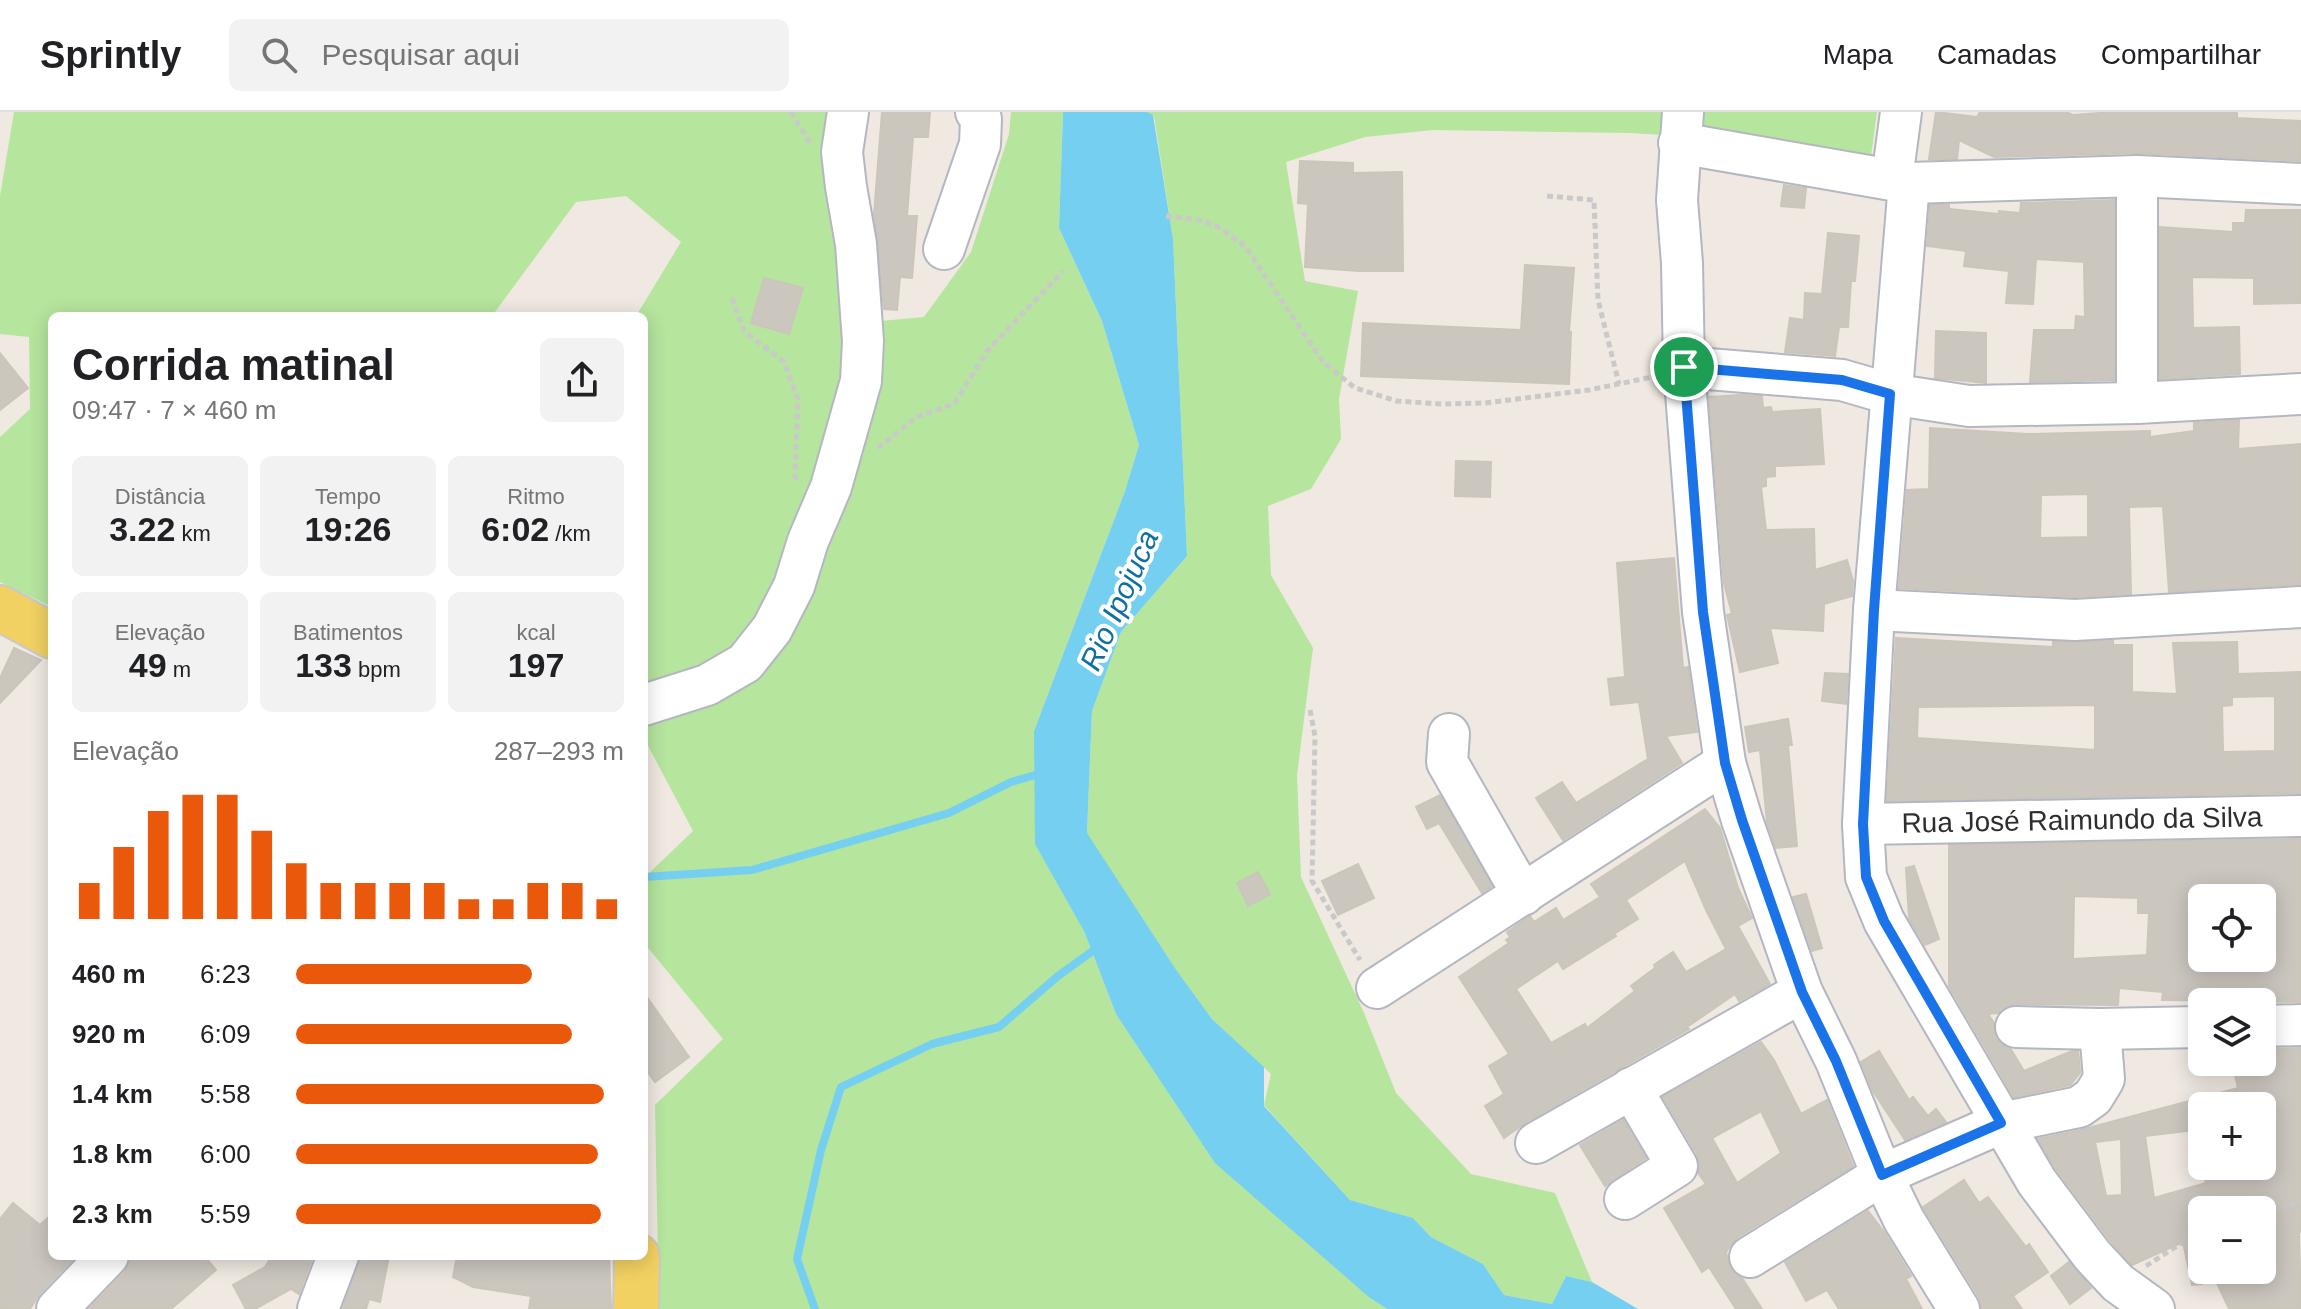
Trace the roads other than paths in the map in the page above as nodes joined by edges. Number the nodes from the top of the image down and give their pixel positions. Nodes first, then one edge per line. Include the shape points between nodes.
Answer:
1 (848, 112) edge
2 (1901, 112) edge
3 (980, 114) edge
4 (1681, 127) edge
5 (2137, 176) junction
6 (1901, 181) junction
7 (2301, 184) edge
8 (944, 249) dead end
9 (1684, 367) junction
10 (1890, 394) junction
11 (2301, 394) edge
12 (2137, 403) junction
13 (2301, 607) edge
14 (0, 608) edge
15 (1874, 610) junction
16 (48, 634) edge
17 (648, 704) edge
18 (1449, 734) dead end
19 (1725, 763) junction
20 (2301, 816) edge
21 (1863, 824) junction
22 (1523, 895) junction
23 (1377, 988) road end
24 (1802, 992) junction
25 (2301, 1025) edge
26 (2276, 1026) edge
27 (2016, 1027) dead end
28 (2188, 1027) edge
29 (2100, 1029) junction
30 (1631, 1088) junction
31 (2001, 1123) junction
32 (1536, 1143) dead end
33 (1882, 1175) junction
34 (1625, 1199) dead end
35 (1750, 1257) dead end
36 (104, 1260) edge
37 (336, 1260) edge
38 (637, 1260) edge
39 (57, 1309) edge
40 (318, 1309) edge
41 (636, 1309) edge
42 (1959, 1309) edge
43 (2154, 1309) edge

1 - 17 street via 842,152 856,244 861,381 824,504 794,586 772,629 745,663 707,685
2 - 6 street
3 - 8 street via 980,144
4 - 6 street
4 - 9 street via 1677,200
5 - 6 street
5 - 7 street
5 - 12 street
6 - 10 street
9 - 10 street via 1842,380
9 - 19 street via 1703,612
10 - 12 street via 1969,406
10 - 15 street
11 - 12 street
13 - 15 street via 2075,620
14 - 16 main road
15 - 21 street
18 - 22 street via 1447,762
19 - 22 street
19 - 24 street
20 - 21 street, Rua José Raimundo da Silva
21 - 31 street via 1866,877 1884,921
22 - 23 street
24 - 30 street
24 - 33 street
25 - 26 street
27 - 29 street
28 - 29 street
29 - 31 street via 2104,1079 2093,1097 2079,1107
30 - 32 street
30 - 34 street via 1677,1166
31 - 33 street
31 - 43 street via 2092,1255 2118,1283
33 - 35 street
33 - 42 street
36 - 39 street
37 - 40 street
38 - 41 main road

